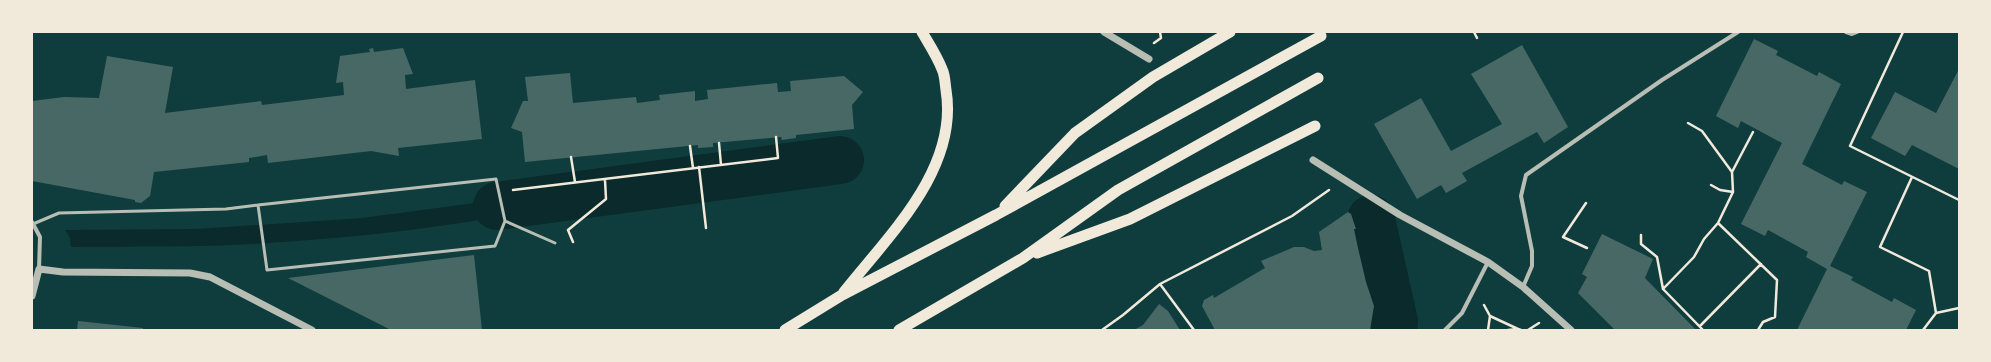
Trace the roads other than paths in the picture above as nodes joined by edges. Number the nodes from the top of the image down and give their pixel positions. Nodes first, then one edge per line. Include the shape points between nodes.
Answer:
1 (922, 32) edge
2 (1104, 32) edge
3 (1230, 32) edge
4 (1738, 32) edge
5 (1846, 32) edge
6 (1857, 32) edge
7 (1321, 36) dead end
8 (1149, 59) dead end
9 (1318, 78) dead end
10 (1315, 126) dead end
11 (1313, 160) dead end
12 (258, 206) junction
13 (996, 215) junction
14 (505, 221) junction
15 (33, 223) edge
16 (555, 243) dead end
17 (1023, 258) junction
18 (1488, 262) junction
19 (39, 268) junction
20 (1523, 287) junction
21 (842, 295) junction
22 (32, 296) edge
23 (312, 330) edge
24 (785, 330) edge
25 (899, 330) edge
26 (1445, 330) edge
27 (1570, 330) edge

1 - 21 highway via 943,70 948,102 946,135 940,154 908,213
2 - 8 street
3 - 13 highway via 1153,77 1075,133
4 - 20 street via 1662,80 1526,175 1521,196 1532,251 1532,266
5 - 6 street
7 - 13 highway
9 - 17 highway via 1118,190
10 - 17 highway via 1130,219
11 - 18 street via 1400,215
12 - 14 lane via 496,178
12 - 14 lane via 268,270 495,246
12 - 15 lane via 59,213
13 - 21 highway
14 - 16 lane
15 - 19 street via 40,237
17 - 25 highway
18 - 20 street
18 - 26 street via 1462,313
19 - 22 street
19 - 23 street via 63,272 190,273 210,276
20 - 27 street
21 - 24 highway

